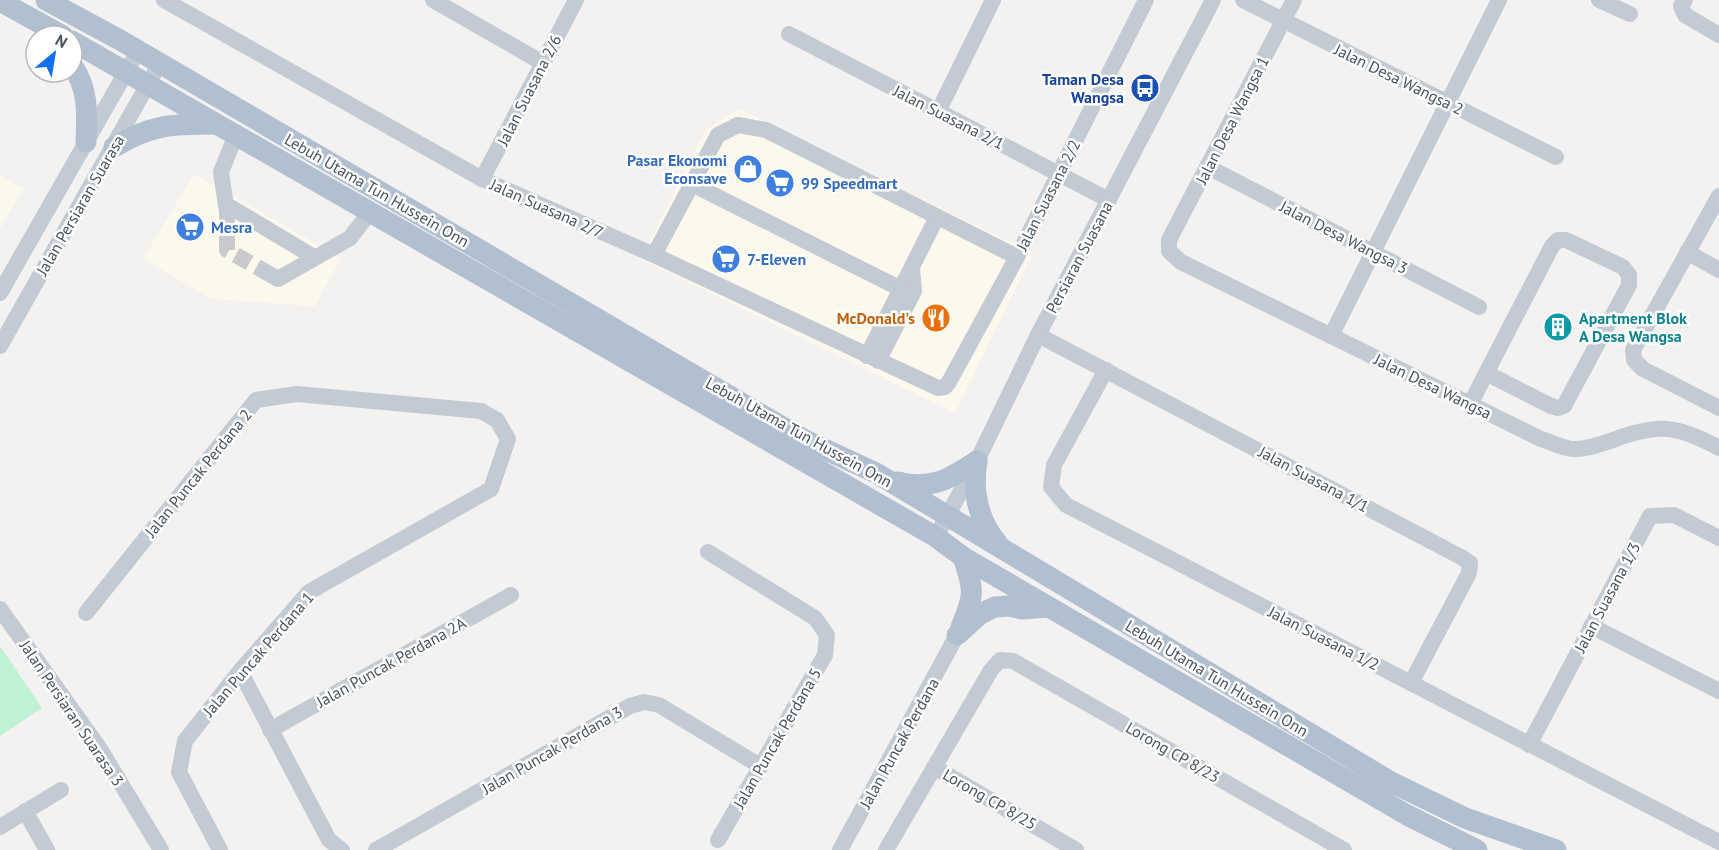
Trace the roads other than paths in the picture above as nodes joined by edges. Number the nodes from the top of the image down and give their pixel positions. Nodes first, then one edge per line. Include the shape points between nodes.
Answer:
1 (46, 0) edge
2 (164, 0) edge
3 (433, 0) edge
4 (576, 0) edge
5 (993, 0) edge
6 (1146, 0) edge
7 (1213, 0) edge
8 (1242, 0) edge
9 (1294, 0) edge
10 (1498, 0) edge
11 (1599, 0) edge
12 (1685, 0) edge
13 (0, 1) edge
14 (1630, 14) dead end
15 (1283, 20) junction
16 (37, 24) edge
17 (789, 34) dead end
18 (1719, 35) edge
19 (84, 48) edge
20 (138, 51) junction
21 (160, 63) junction
22 (543, 63) junction
23 (126, 72) junction
24 (82, 84) edge
25 (148, 84) junction
26 (1447, 102) junction
27 (938, 112) junction
28 (217, 124) junction
29 (236, 135) junction
30 (86, 142) junction
31 (114, 147) junction
32 (1556, 157) dead end
33 (1208, 168) junction
34 (1059, 174) junction
35 (482, 179) junction
36 (692, 184) junction
37 (1719, 196) edge
38 (1109, 200) junction
39 (370, 212) junction
40 (937, 217) junction
41 (1169, 240) joint
42 (1372, 252) junction
43 (1687, 252) junction
44 (654, 255) junction
45 (314, 257) junction
46 (1017, 257) junction
47 (912, 266) junction
48 (1719, 270) edge
49 (264, 272) tunnel mouth
50 (1, 289) edge
51 (901, 289) junction
52 (1479, 307) dead end
53 (1038, 335) junction
54 (1331, 336) junction
55 (0, 346) edge
56 (873, 358) junction
57 (1106, 370) junction
58 (1486, 373) junction
59 (945, 387) joint
60 (1470, 405) junction
61 (1719, 408) edge
62 (508, 439) joint
63 (1719, 448) edge
64 (977, 460) junction
65 (888, 480) junction
66 (948, 516) junction
67 (936, 537) junction
68 (1719, 538) edge
69 (1003, 550) junction
70 (708, 552) dead end
71 (963, 557) junction
72 (511, 595) dead end
73 (1049, 607) junction
74 (0, 609) edge
75 (86, 613) dead end
76 (1592, 626) junction
77 (957, 635) junction
78 (240, 671) junction
79 (1410, 683) junction
80 (1719, 691) edge
81 (270, 730) junction
82 (1528, 745) junction
83 (760, 766) junction
84 (934, 767) junction
85 (61, 790) dead end
86 (25, 812) junction
87 (0, 827) edge
88 (718, 840) dead end
89 (1719, 842) edge
90 (1537, 846) edge
91 (47, 850) edge
92 (161, 850) edge
93 (220, 850) edge
94 (342, 850) edge
95 (376, 850) edge
96 (840, 850) edge
97 (886, 850) edge
98 (1076, 850) edge
99 (1344, 850) edge
100 (1477, 850) edge
101 (1556, 850) edge

1 - 20 main road, Lebuh Utama Tun Hussein Onn
2 - 35 street, Jalan Suasana 2/7
3 - 22 street
4 - 22 street, Jalan Suasana 2/6
5 - 27 street
6 - 34 street, Jalan Suasana 2/2
7 - 38 street, Persiaran Suasana
8 - 15 street, Jalan Desa Wangsa 2
9 - 15 street, Jalan Desa Wangsa 1
10 - 26 street
11 - 14 street
12 - 18 street via 1681,6 1685,15
13 - 16 main road
15 - 26 street, Jalan Desa Wangsa 2
15 - 33 street, Jalan Desa Wangsa 1
17 - 27 street, Jalan Suasana 2/1
19 - 23 main road, Lebuh Utama Tun Hussein Onn
20 - 21 main road, Lebuh Utama Tun Hussein Onn
20 - 23 street, Jalan Persiaran Suarasa
21 - 25 street, Jalan Persiaran Suarasa
21 - 65 main road, Lebuh Utama Tun Hussein Onn via 805,440
22 - 35 street, Jalan Suasana 2/6
23 - 25 main road, Lebuh Utama Tun Hussein Onn
23 - 30 street, Jalan Persiaran Suarasa
24 - 30 main road via 87,100
25 - 28 main road, Lebuh Utama Tun Hussein Onn
25 - 31 street, Jalan Persiaran Suarasa
26 - 32 street, Jalan Desa Wangsa 2
26 - 42 street
27 - 34 street, Jalan Suasana 2/1
28 - 29 main road, Lebuh Utama Tun Hussein Onn
28 - 31 main road via 155,127
29 - 39 main road, Lebuh Utama Tun Hussein Onn
29 - 45 street via 221,172 227,209
30 - 50 street, Jalan Persiaran Suarasa
31 - 55 street, Jalan Persiaran Suarasa
33 - 41 street, Jalan Desa Wangsa 1
33 - 42 street, Jalan Desa Wangsa 3
34 - 38 street, Jalan Suasana 2/1
34 - 46 street, Jalan Suasana 2/2
35 - 44 street, Jalan Suasana 2/7
36 - 40 street via 718,135 738,124 766,130
36 - 44 street
36 - 51 street
37 - 43 street
38 - 53 street, Persiaran Suasana
39 - 45 street via 350,238
39 - 67 main road, Lebuh Utama Tun Hussein Onn
40 - 46 street
40 - 47 street
41 - 54 street, Jalan Desa Wangsa via 1169,251 1181,262
42 - 52 street, Jalan Desa Wangsa 3
42 - 54 street
43 - 48 street
43 - 61 street via 1633,350 1634,360 1643,369
44 - 56 street, Jalan Suasana 2/7
45 - 49 street via 278,279
46 - 59 street, Jalan Suasana 2/2
47 - 51 street
47 - 56 street via 914,291
51 - 56 street
53 - 57 street, Jalan Suasana 1/1
53 - 64 street, Persiaran Suasana
54 - 60 street, Jalan Desa Wangsa
56 - 59 street, Jalan Suasana 2/7 via 938,388
57 - 79 street, Jalan Suasana 1/2 via 1054,465 1051,487 1066,505
57 - 79 street, Jalan Suasana 1/1 via 1470,563 1469,573
58 - 58 street via 1551,406 1564,406 1629,285 1629,275 1623,267 1566,240 1558,240
58 - 60 street
60 - 63 street, Jalan Desa Wangsa via 1541,439 1573,449 1599,445 1638,430 1663,427 1686,432
62 - 75 street, Jalan Puncak Perdana 2 via 497,420 481,411 297,394 256,400
62 - 78 street, Jalan Puncak Perdana 1 via 491,489 309,592
64 - 65 main road via 949,479 926,486
64 - 66 street, Persiaran Suasana
64 - 69 main road via 975,489 979,509 986,528
65 - 66 main road, Lebuh Utama Tun Hussein Onn
66 - 67 street, Persiaran Suasana
66 - 69 main road, Lebuh Utama Tun Hussein Onn
67 - 71 main road, Lebuh Utama Tun Hussein Onn
68 - 76 street, Jalan Suasana 1/3 via 1674,515 1650,516
69 - 90 main road, Lebuh Utama Tun Hussein Onn via 1391,782 1465,818
70 - 83 street, Jalan Puncak Perdana 5 via 815,618 827,635 825,655
71 - 73 main road, Lebuh Utama Tun Hussein Onn
71 - 77 main road via 972,585 972,602
72 - 81 street, Jalan Puncak Perdana 2A
73 - 77 main road via 995,607 980,614
73 - 100 main road, Lebuh Utama Tun Hussein Onn via 1407,815
74 - 92 street, Jalan Persiaran Suarasa 3 via 100,749
76 - 80 street
76 - 82 street, Jalan Suasana 1/3
77 - 96 street, Jalan Puncak Perdana
78 - 81 street
78 - 93 street, Jalan Puncak Perdana 1 via 185,741 179,772
79 - 82 street, Jalan Suasana 1/2
81 - 94 street via 329,840
82 - 89 street, Jalan Suasana 1/2
83 - 88 street, Jalan Puncak Perdana 5
83 - 95 street, Jalan Puncak Perdana 3 via 659,705 644,702 630,706
84 - 97 street
84 - 98 street, Lorong CP 8/25
84 - 99 street, Lorong CP 8/23 via 991,670 1000,660 1013,661
85 - 86 street
86 - 87 street
86 - 91 street
90 - 101 main road, Lebuh Utama Tun Hussein Onn

